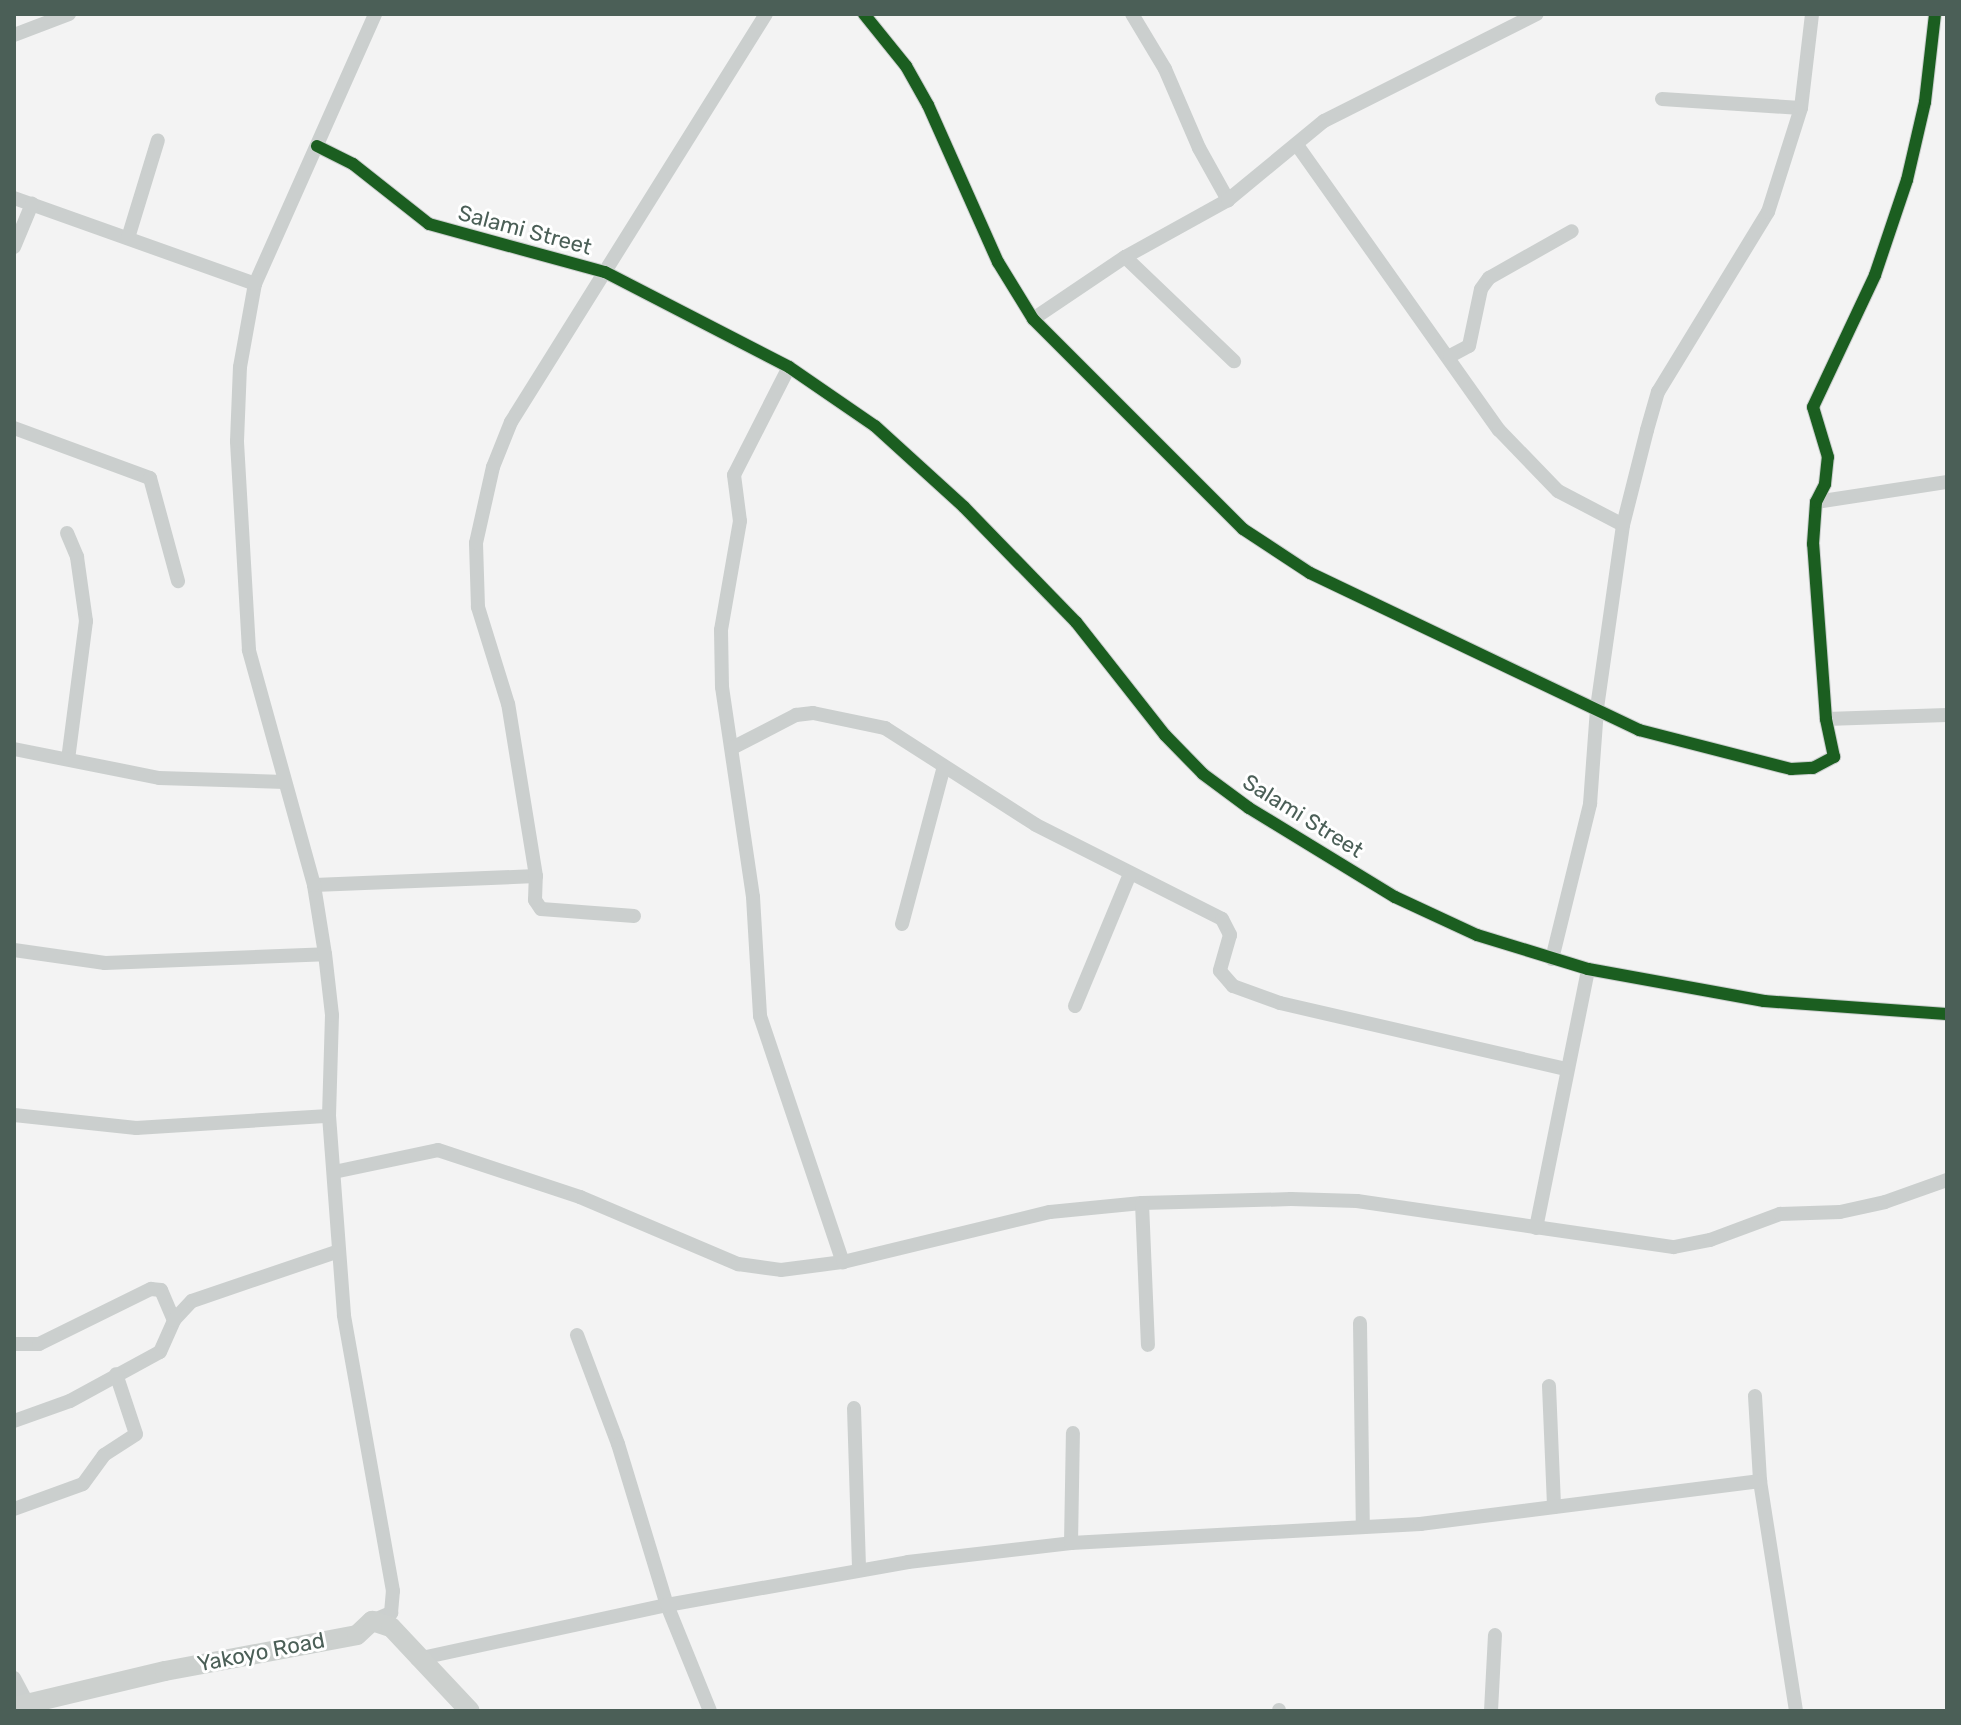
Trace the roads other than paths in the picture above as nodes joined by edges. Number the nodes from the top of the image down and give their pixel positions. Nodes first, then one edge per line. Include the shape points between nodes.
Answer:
1 (69, 14) edge
2 (375, 14) edge
3 (766, 14) edge
4 (864, 14) edge
5 (1132, 14) edge
6 (1537, 14) edge
7 (1812, 14) edge
8 (1935, 14) edge
9 (14, 35) edge
10 (1662, 99) dead end
11 (1801, 108) junction
12 (158, 140) dead end
13 (1297, 145) junction
14 (317, 146) junction
15 (14, 198) edge
16 (1228, 200) junction
17 (32, 204) junction
18 (1572, 231) dead end
19 (128, 238) junction
20 (14, 247) edge
21 (1125, 257) junction
22 (605, 272) junction
23 (255, 284) junction
24 (1033, 319) junction
25 (1450, 356) junction
26 (1234, 361) dead end
27 (789, 367) junction
28 (14, 428) edge
29 (1947, 482) edge
30 (1816, 502) junction
31 (1623, 525) junction
32 (67, 533) dead end
33 (178, 581) dead end
34 (1597, 708) junction
35 (1947, 715) edge
36 (1826, 719) junction
37 (734, 747) junction
38 (14, 749) edge
39 (68, 759) junction
40 (944, 766) junction
41 (285, 782) junction
42 (536, 876) junction
43 (1129, 876) junction
44 (314, 885) junction
45 (634, 916) dead end
46 (902, 924) dead end
47 (14, 950) edge
48 (325, 954) junction
49 (1552, 959) junction
50 (1588, 969) junction
51 (1075, 1006) dead end
52 (1947, 1014) edge
53 (1567, 1069) junction
54 (14, 1115) edge
55 (329, 1116) junction
56 (334, 1172) junction
57 (1947, 1180) edge
58 (1142, 1203) junction
59 (1536, 1228) junction
60 (339, 1251) junction
61 (843, 1262) junction
62 (174, 1320) junction
63 (1360, 1323) dead end
64 (577, 1335) dead end
65 (14, 1344) edge
66 (1148, 1345) dead end
67 (116, 1374) junction
68 (1549, 1386) dead end
69 (1755, 1396) dead end
70 (854, 1408) dead end
71 (14, 1421) edge
72 (1073, 1433) dead end
73 (1760, 1481) junction
74 (1554, 1507) junction
75 (14, 1509) edge
76 (1363, 1526) junction
77 (1071, 1543) junction
78 (859, 1570) junction
79 (667, 1605) junction
80 (372, 1621) junction
81 (1495, 1635) dead end
82 (417, 1659) junction
83 (14, 1678) edge
84 (21, 1705) edge
85 (470, 1711) edge
86 (710, 1711) edge
87 (1491, 1711) edge
88 (1796, 1711) edge

1 - 9 street
2 - 14 street
3 - 22 street
4 - 24 street via 906,66 928,105 998,262
5 - 16 street via 1165,69
6 - 13 street via 1363,98
7 - 11 street
8 - 30 street via 1925,102 1907,180 1875,275 1813,407 1828,457 1825,484
10 - 11 street
11 - 31 street via 1768,212 1658,392
12 - 19 street
13 - 16 street
13 - 25 street
14 - 22 street, Salami Street via 353,164 429,224
14 - 23 street
15 - 17 street
16 - 21 street
17 - 19 street
17 - 20 street
18 - 25 street via 1489,278 1481,289 1469,346
19 - 23 street
21 - 24 street
21 - 26 street
22 - 27 street, Salami Street
22 - 42 street via 511,422 493,467 476,543 478,607 503,678
23 - 41 street via 240,367 237,441 244,605 249,650
24 - 34 street via 1159,448 1272,551 1488,661
25 - 31 street via 1499,430 1537,471 1558,491
27 - 37 street via 733,480 740,521 720,645
27 - 49 street, Salami Street via 875,426 954,497 1076,622 1203,774 1395,897 1477,935
28 - 33 street via 150,478 161,502
29 - 30 street
30 - 36 street via 1813,544
31 - 34 street
32 - 39 street via 77,557 86,621
34 - 36 street via 1639,730 1791,769 1813,768 1834,757
34 - 49 street via 1590,804
35 - 36 street
37 - 40 street via 796,715 813,713 885,728
37 - 61 street via 753,897 760,1016
38 - 39 street
39 - 41 street via 159,778
40 - 43 street
40 - 46 street
41 - 44 street
42 - 44 street
42 - 45 street via 535,900 541,909
43 - 51 street
43 - 53 street via 1222,919 1230,935 1220,971 1233,986 1280,1003
44 - 48 street
47 - 48 street via 105,963
48 - 55 street via 332,1015
49 - 50 street, Salami Street
50 - 52 street, Salami Street via 1764,1001
50 - 53 street
53 - 59 street
54 - 55 street via 136,1128
55 - 56 street
56 - 60 street
56 - 61 street via 438,1150 580,1197 738,1264 781,1270
57 - 59 street via 1840,1212 1780,1214 1685,1246
58 - 59 street via 1357,1201
58 - 61 street via 1050,1212
58 - 66 street
60 - 62 street via 214,1291 192,1301
60 - 80 street via 344,1315 393,1591 391,1613
62 - 65 street via 161,1290 151,1289 39,1344
62 - 67 street via 160,1352
63 - 76 street
64 - 79 street via 618,1444
67 - 71 street via 70,1401
67 - 75 street via 136,1434 104,1455 83,1484
68 - 74 street
69 - 73 street
70 - 78 street
72 - 77 street
73 - 74 street
73 - 88 street
74 - 76 street
76 - 77 street
77 - 78 street
78 - 79 street
79 - 82 street
79 - 86 street
80 - 82 main road via 391,1627
80 - 84 main road, Yakoyo Road via 357,1635
81 - 87 street
82 - 85 main road
83 - 84 street

